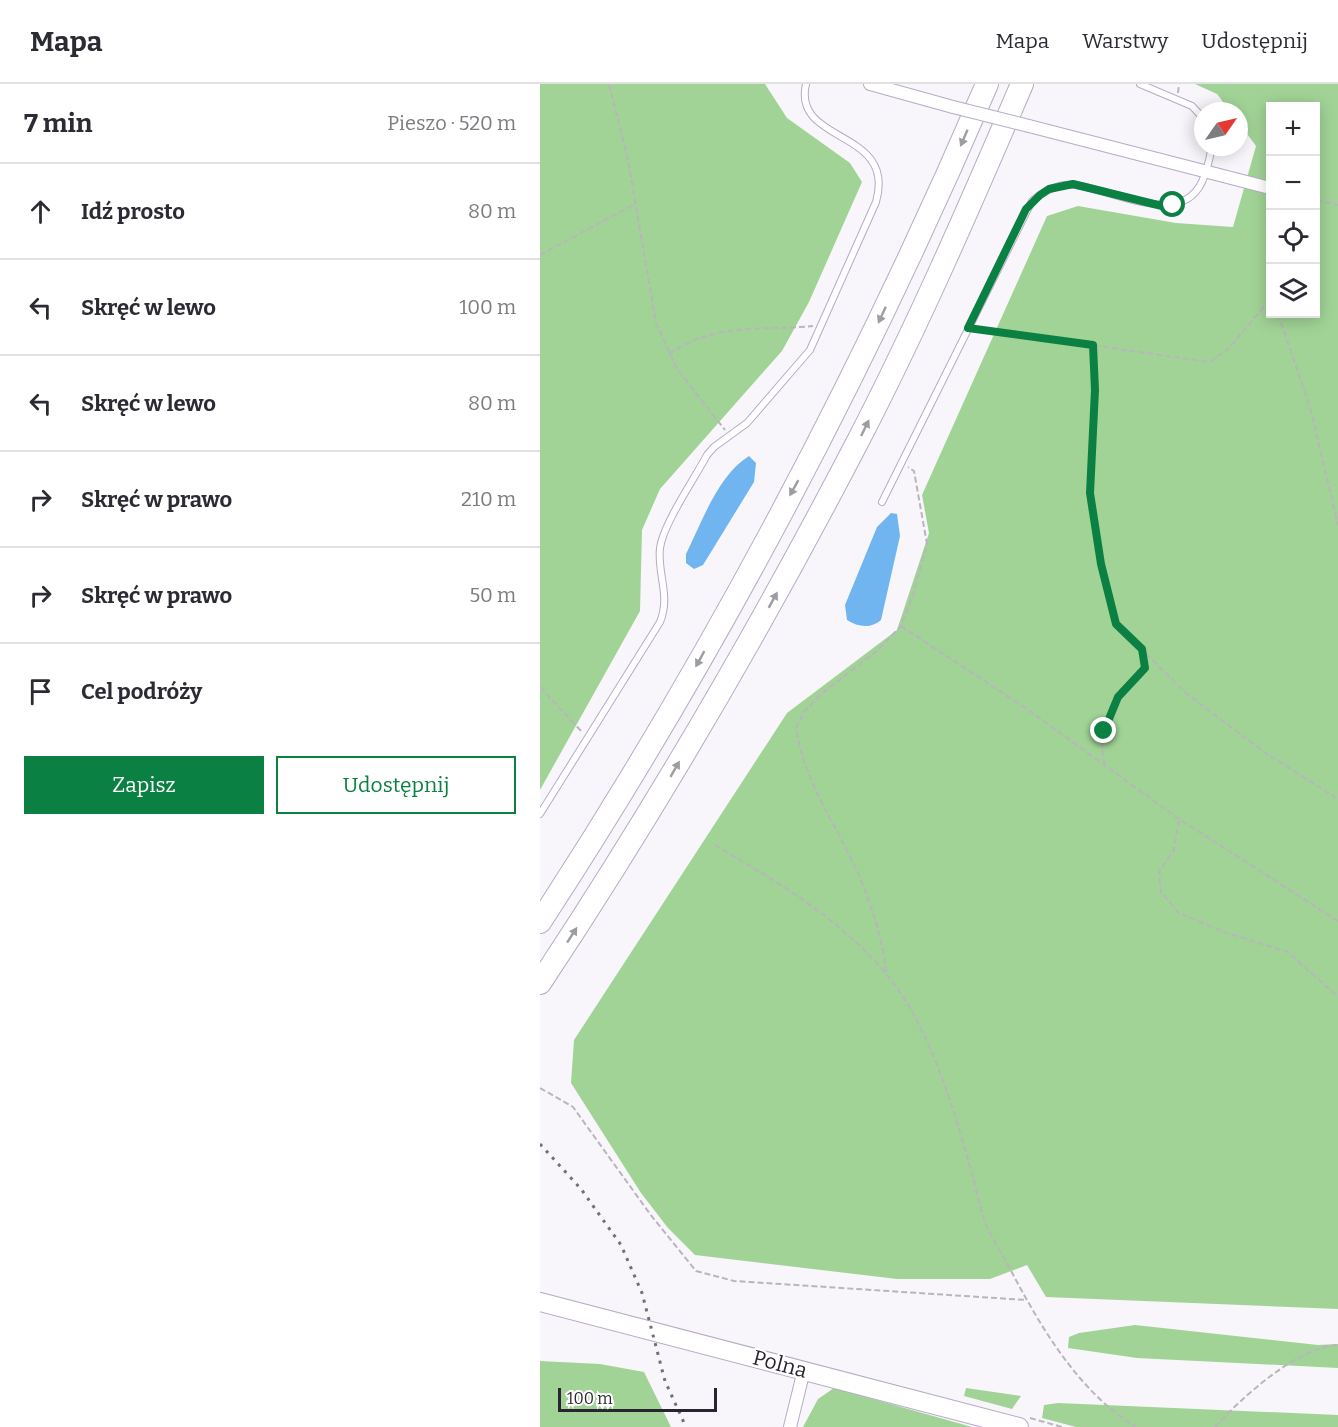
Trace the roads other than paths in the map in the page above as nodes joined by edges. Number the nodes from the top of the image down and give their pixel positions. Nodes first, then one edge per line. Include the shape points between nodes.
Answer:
1 (806, 84) edge
2 (870, 84) edge
3 (987, 84) edge
4 (1023, 84) edge
5 (1140, 84) edge
6 (1194, 108) edge
7 (1209, 156) edge
8 (1206, 171) junction
9 (1266, 187) edge
10 (882, 502) dead end
11 (540, 814) edge
12 (540, 922) edge
13 (540, 984) edge
14 (540, 1302) edge
15 (804, 1370) junction
16 (790, 1427) edge
17 (1019, 1427) edge

1 - 11 lane via 805,100 816,121 861,147 873,163 879,179 876,202 810,350 747,423 707,455 665,531 660,557 665,610
2 - 8 street, bridge
3 -> 12 highway via 830,423 668,717
13 -> 4 highway via 657,800 786,575 901,353
5 - 6 lane
7 - 8 lane
8 - 9 street
8 - 10 lane via 1192,197 1173,205 1162,206 1073,184 1049,189 1026,209
14 - 15 street, Polna
15 - 16 street
15 - 17 street, Polna

